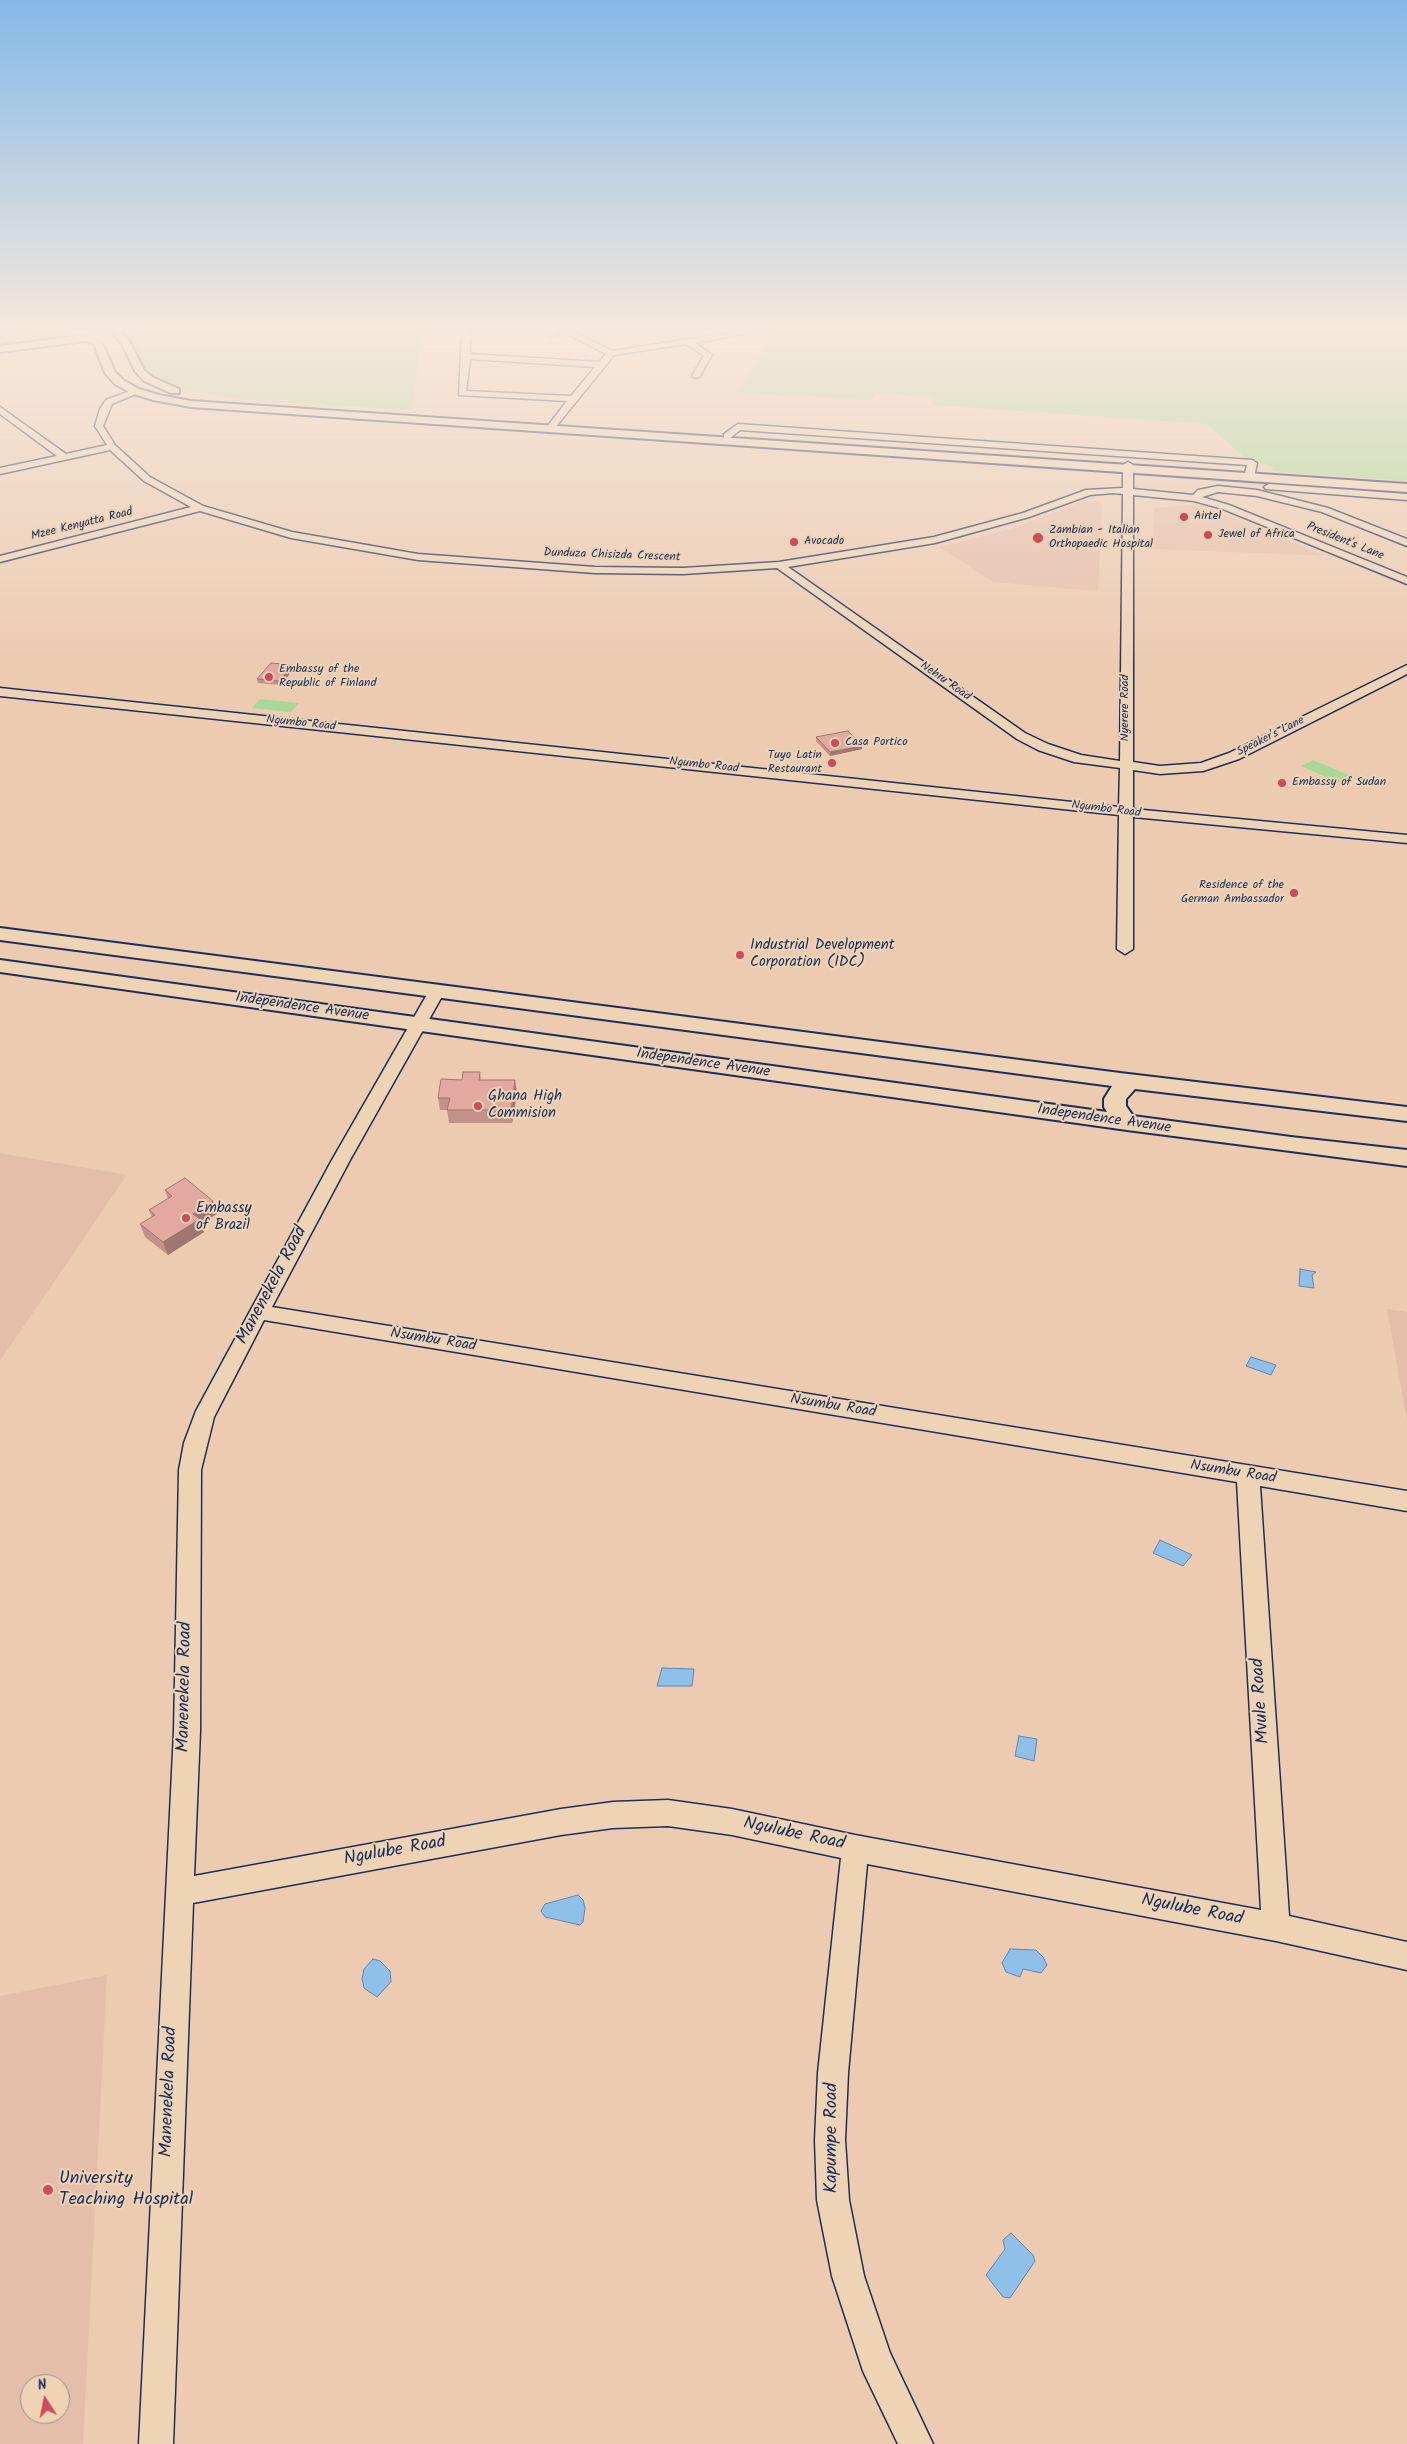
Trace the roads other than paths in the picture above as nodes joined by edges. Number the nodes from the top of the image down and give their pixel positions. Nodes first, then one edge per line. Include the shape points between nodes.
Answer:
1 (46, 444) edge
2 (110, 444) edge
3 (806, 444) edge
4 (832, 444) edge
5 (981, 444) edge
6 (112, 447) junction
7 (64, 457) junction
8 (1128, 467) junction
9 (0, 471) edge
10 (1249, 475) junction
11 (1407, 486) edge
12 (1243, 490) junction
13 (1128, 491) junction
14 (1407, 497) edge
15 (1195, 498) junction
16 (200, 508) junction
17 (1407, 543) edge
18 (0, 559) edge
19 (779, 565) junction
20 (1407, 581) edge
21 (1407, 669) edge
22 (0, 692) edge
23 (1126, 766) junction
24 (1126, 812) junction
25 (1407, 839) edge
26 (0, 934) edge
27 (1125, 949) dead end
28 (0, 966) edge
29 (438, 991) junction
30 (418, 1024) junction
31 (1102, 1078) junction
32 (1131, 1082) junction
33 (1407, 1114) edge
34 (1097, 1119) junction
35 (1127, 1123) junction
36 (1407, 1158) edge
37 (259, 1312) junction
38 (1248, 1475) junction
39 (1407, 1502) edge
40 (856, 1848) junction
41 (179, 1892) junction
42 (1276, 1927) junction
43 (1407, 1956) edge
44 (156, 2444) edge
45 (916, 2444) edge

1 - 7 street
2 - 6 street
3 - 8 main road
4 - 8 main road
5 - 10 street via 1252,463
6 - 7 street
6 - 16 street, Dunduza Chisizda Crescent via 148,479
7 - 9 street
8 - 10 main road
8 - 13 street, Nyerere Road
10 - 11 main road
12 - 14 street via 1274,487
12 - 15 street via 1206,491
12 - 17 street via 1325,510
13 - 15 street, President's Lane
13 - 19 street, Dunduza Chisizda Crescent via 1089,492 1026,515 936,540
13 - 23 street, Nyerere Road
15 - 20 street, President's Lane via 1226,507
16 - 18 street, Mzee Kenyatta Road
16 - 19 street, Dunduza Chisizda Crescent via 291,535 418,557 596,570 683,571
19 - 23 street, Nehru Road via 1021,736 1063,755
21 - 23 street, Speaker's Lane via 1218,763 1184,770
22 - 24 street, Ngumbo Road
23 - 24 street, Nyerere Road
24 - 25 street, Ngumbo Road
24 - 27 street, Nyerere Road
26 - 29 main road
28 - 30 main road, Independence Avenue
29 - 30 street, Manenekela Road
29 - 31 main road
30 - 34 main road, Independence Avenue
30 - 37 street, Manenekela Road
31 - 32 main road
31 - 34 main road via 1113,1092 1114,1100
32 - 33 main road
32 - 35 main road via 1123,1086 1115,1099 1115,1107
34 - 35 main road, Independence Avenue
35 - 36 main road, Independence Avenue
37 - 38 street, Nsumbu Road
37 - 41 street, Manenekela Road via 203,1417 190,1470 187,1730
38 - 39 street, Nsumbu Road
38 - 42 street, Mvule Road
40 - 41 street, Ngulube Road via 732,1822 668,1814 613,1815
40 - 42 street, Ngulube Road
40 - 45 street, Kapumpe Road via 833,2073 830,2140 833,2200 848,2276 875,2359
41 - 44 street, Manenekela Road
42 - 43 street, Ngulube Road

